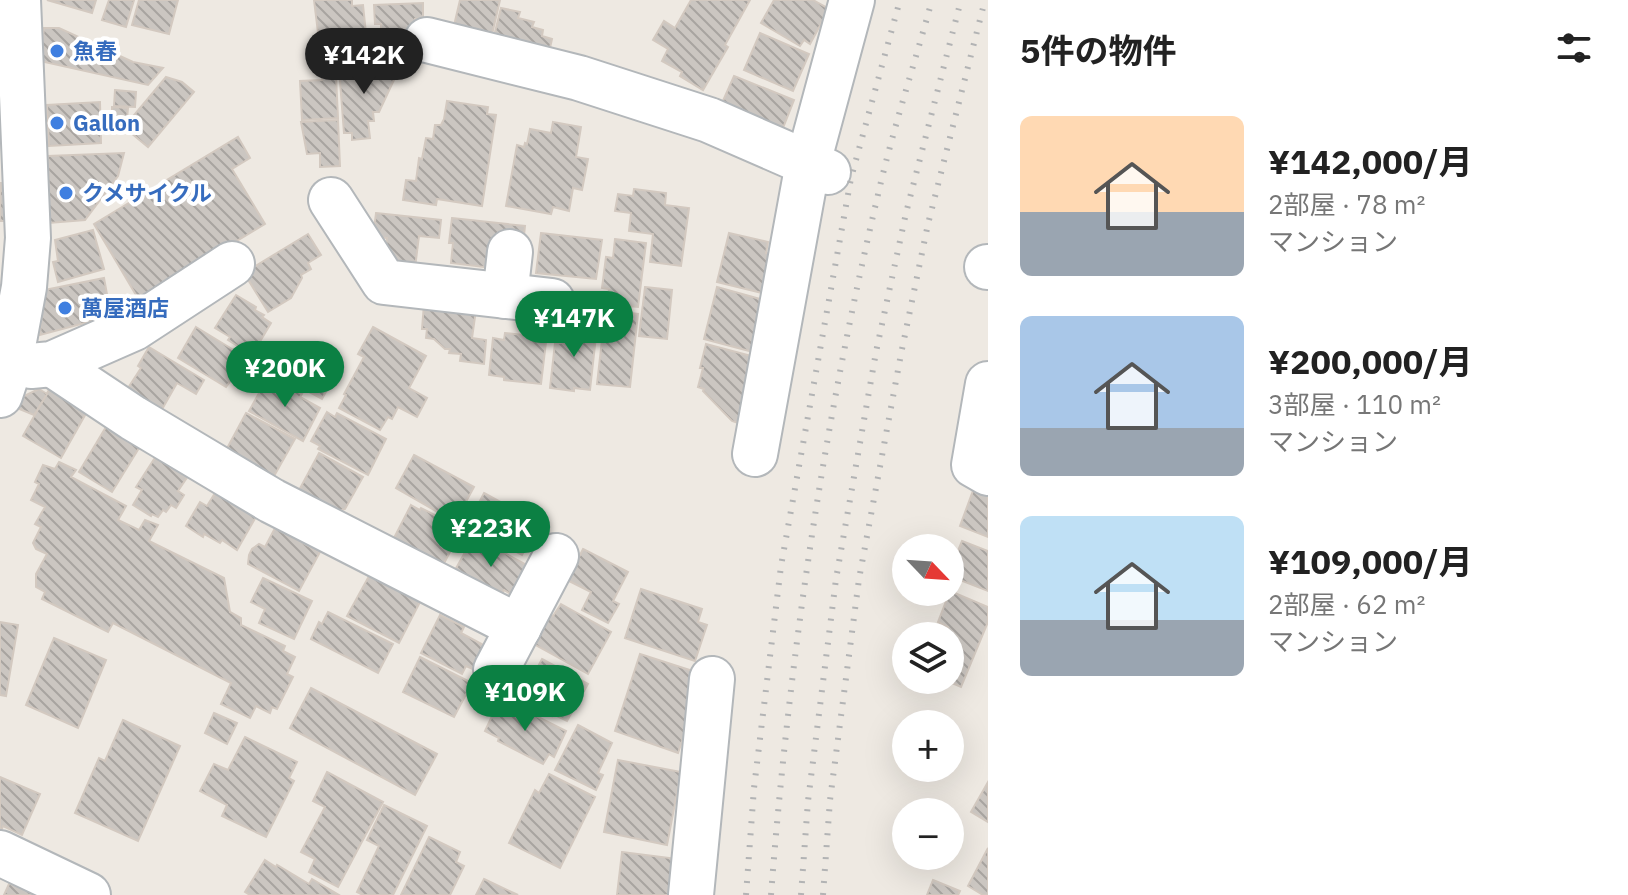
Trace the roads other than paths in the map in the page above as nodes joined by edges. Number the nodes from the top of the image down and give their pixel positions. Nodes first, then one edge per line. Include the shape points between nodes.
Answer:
1 (18, 0) edge
2 (852, 0) edge
3 (427, 40) dead end
4 (818, 168) junction
5 (331, 200) dead end
6 (510, 252) dead end
7 (232, 264) dead end
8 (505, 296) junction
9 (552, 301) dead end
10 (52, 364) junction
11 (4, 382) edge
12 (988, 384) edge
13 (755, 454) dead end
14 (988, 473) edge
15 (556, 556) dead end
16 (519, 627) junction
17 (496, 670) dead end
18 (712, 679) dead end
19 (0, 853) edge
20 (88, 895) edge
21 (691, 895) edge

1 - 11 street via 28,238 24,287
2 - 4 street
3 - 4 street via 594,83 709,120
4 - 13 street
5 - 8 street via 384,282
6 - 8 street
7 - 10 street via 134,328
8 - 9 street
10 - 11 street
10 - 16 street via 272,501
12 - 14 street via 974,465
15 - 16 street
16 - 17 street
18 - 21 street
19 - 20 street

